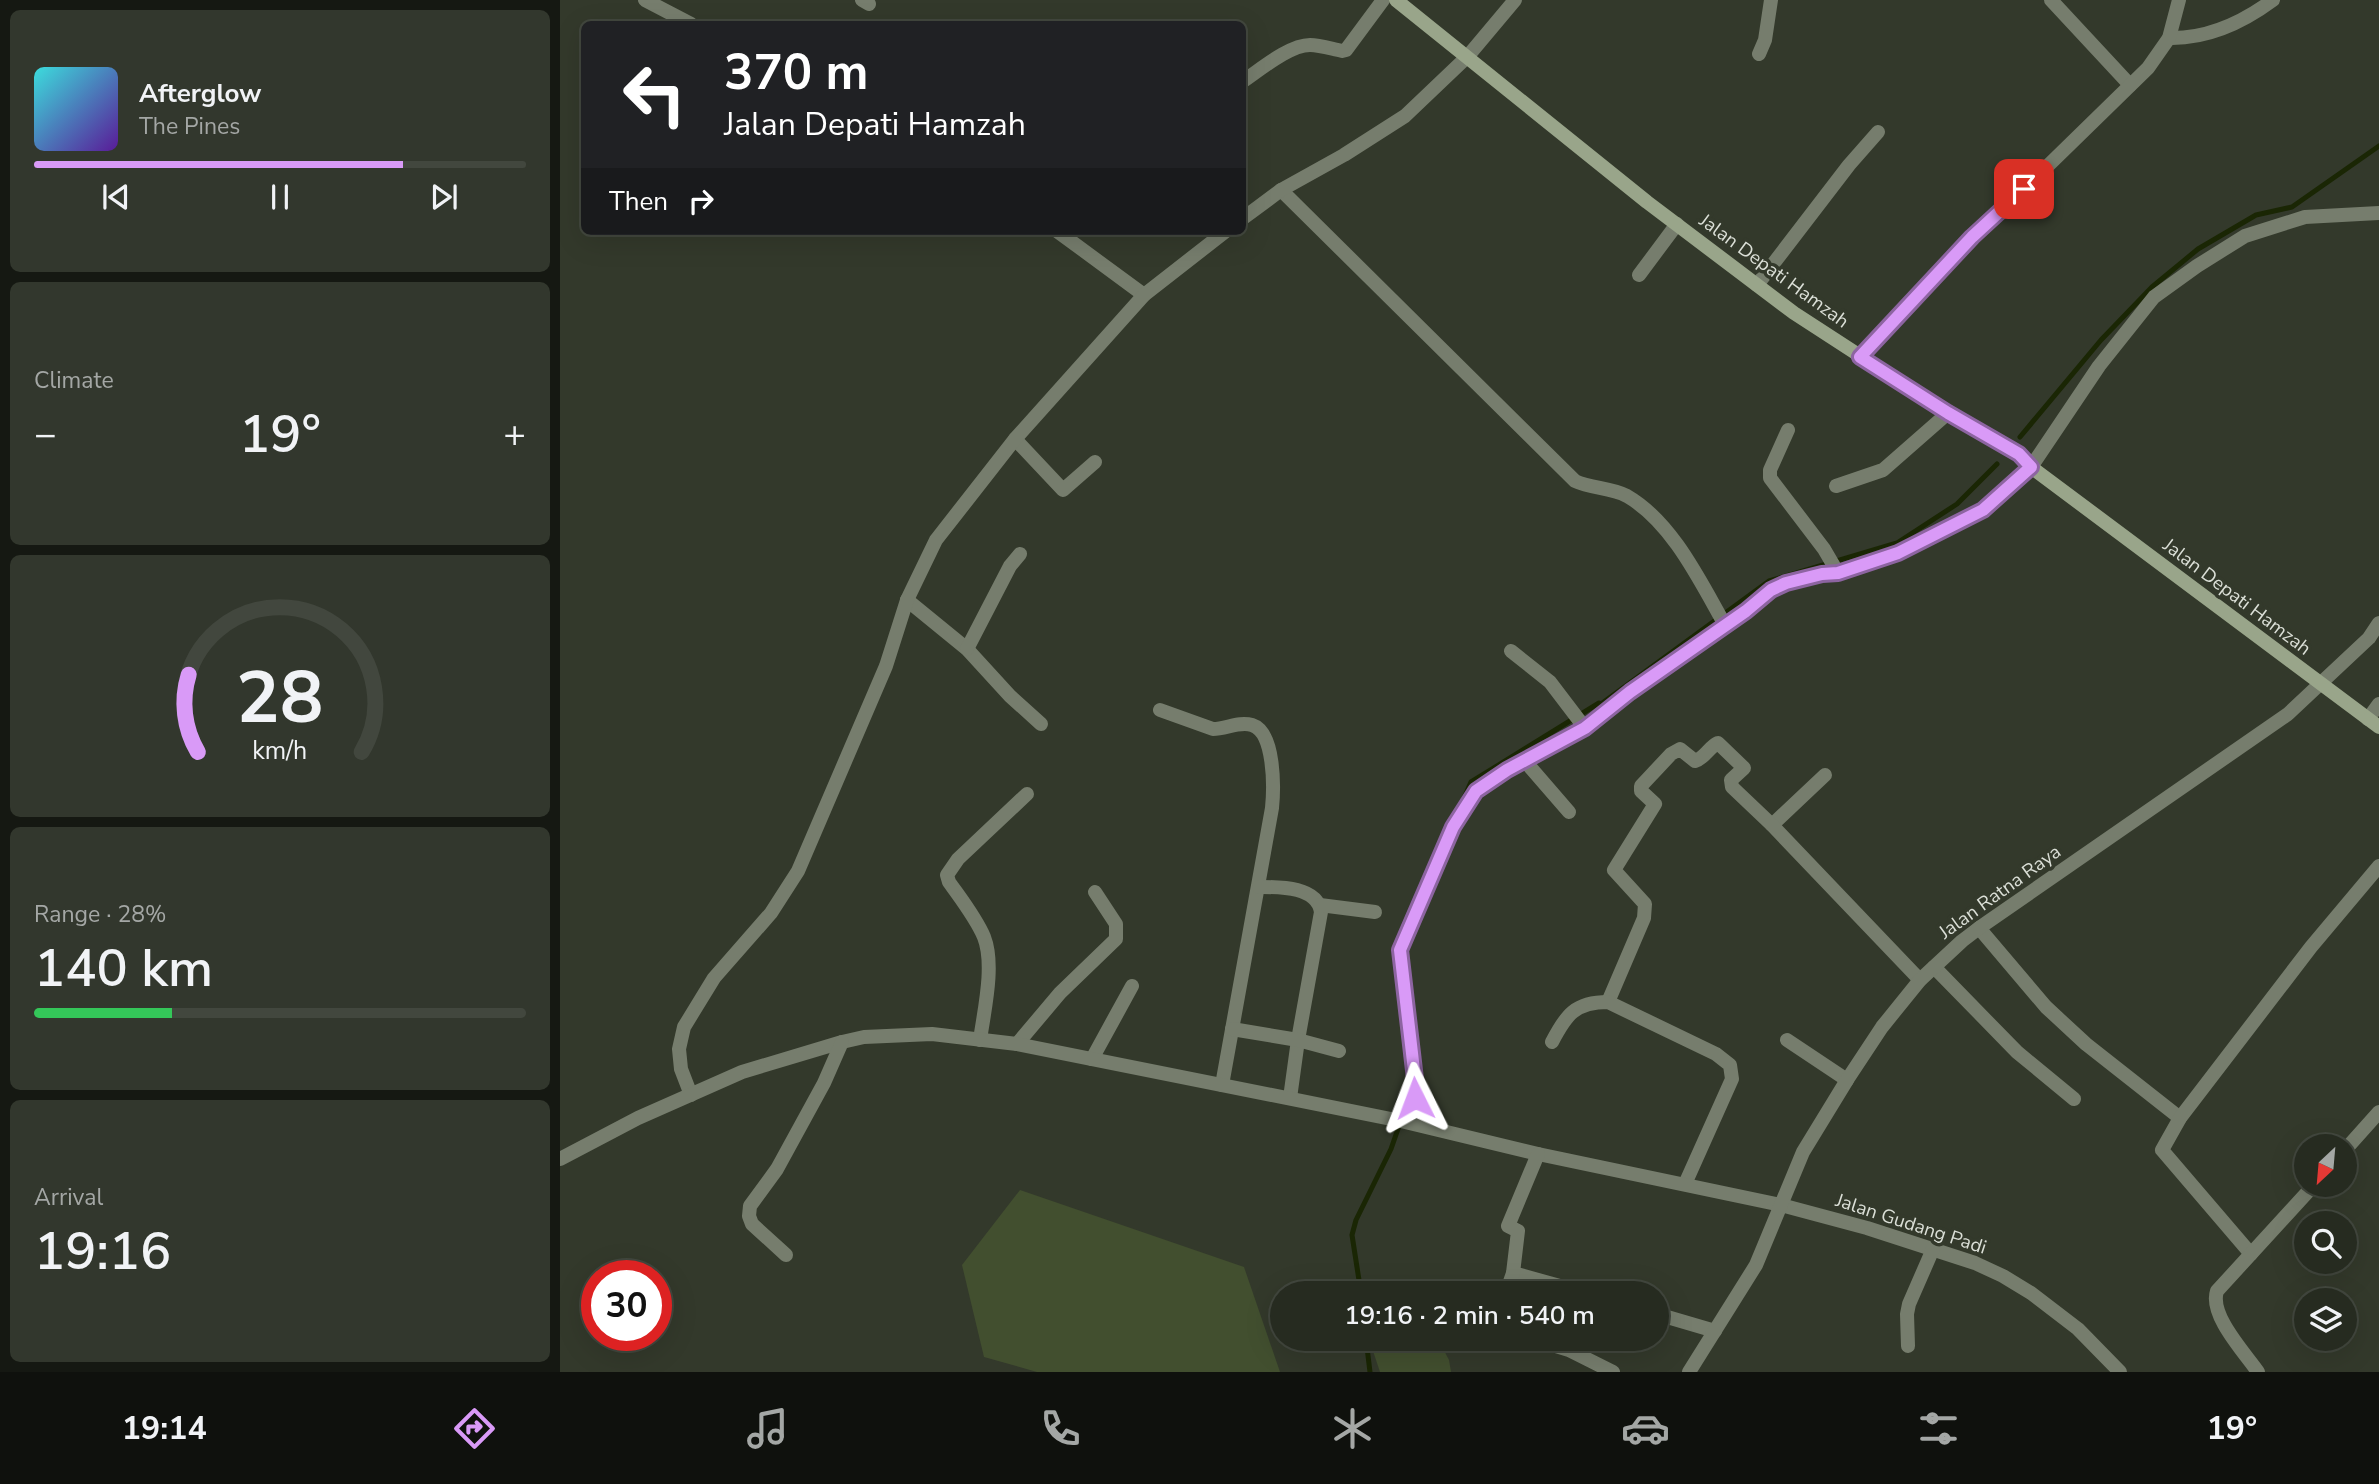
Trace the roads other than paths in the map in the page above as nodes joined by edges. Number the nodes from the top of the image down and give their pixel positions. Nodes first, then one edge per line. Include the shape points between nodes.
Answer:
1 (645, 0) edge
2 (1383, 0) edge
3 (1396, 0) edge
4 (1515, 0) edge
5 (1771, 0) edge
6 (2051, 0) edge
7 (2179, 0) edge
8 (2273, 0) edge
9 (685, 21) edge
10 (2169, 38) junction
11 (1759, 54) dead end
12 (1468, 56) junction
13 (1246, 79) edge
14 (2130, 85) junction
15 (1878, 132) dead end
16 (1281, 190) junction
17 (2379, 213) edge
18 (1246, 216) edge
19 (1677, 224) junction
20 (1062, 235) edge
21 (1221, 235) edge
22 (1639, 275) dead end
23 (1757, 285) junction
24 (1144, 295) junction
25 (1860, 357) junction
26 (1948, 413) junction
27 (1788, 430) dead end
28 (1016, 439) junction
29 (1095, 462) dead end
30 (2031, 467) junction
31 (1836, 486) dead end
32 (1020, 554) dead end
33 (1836, 569) junction
34 (906, 600) junction
35 (1723, 622) junction
36 (2379, 623) edge
37 (967, 649) junction
38 (1511, 651) dead end
39 (2321, 684) junction
40 (2379, 704) edge
41 (1160, 710) dead end
42 (1041, 723) dead end
43 (2373, 723) edge
44 (1581, 724) junction
45 (1524, 760) junction
46 (1825, 775) dead end
47 (1027, 794) dead end
48 (1569, 812) dead end
49 (1772, 825) junction
50 (2379, 866) edge
51 (1259, 887) junction
52 (1095, 891) dead end
53 (1320, 905) junction
54 (1375, 912) dead end
55 (1979, 928) junction
56 (1934, 967) junction
57 (1920, 980) junction
58 (1132, 986) dead end
59 (1608, 1002) junction
60 (1232, 1029) junction
61 (979, 1040) junction
62 (1298, 1040) junction
63 (1787, 1040) dead end
64 (842, 1042) junction
65 (1552, 1042) dead end
66 (1017, 1044) junction
67 (1339, 1051) dead end
68 (1092, 1059) junction
69 (1847, 1080) junction
70 (1222, 1085) junction
71 (691, 1095) junction
72 (1290, 1098) junction
73 (2074, 1099) dead end
74 (2379, 1112) edge
75 (2180, 1118) junction
76 (1406, 1122) junction
77 (2357, 1137) edge
78 (1538, 1154) junction
79 (562, 1156) edge
80 (1685, 1184) junction
81 (2303, 1197) edge
82 (1781, 1205) junction
83 (1933, 1249) junction
84 (2251, 1254) junction
85 (786, 1255) dead end
86 (1513, 1273) junction
87 (1510, 1281) edge
88 (1542, 1281) edge
89 (1669, 1318) edge
90 (1715, 1331) junction
91 (1908, 1346) dead end
92 (1571, 1351) edge
93 (1613, 1372) edge
94 (1689, 1372) edge
95 (2120, 1372) edge
96 (2258, 1372) edge

1 - 9 street
2 - 13 street via 1346,50 1302,45
3 - 12 main road, Jalan Depati Hamzah
4 - 12 street
5 - 11 street
6 - 14 street
7 - 10 street
8 - 10 street via 2208,35
10 - 14 street
12 - 16 street via 1391,127
12 - 19 main road, Jalan Depati Hamzah
14 - 25 street via 1972,237
15 - 23 street
16 - 18 street
16 - 35 street via 1575,481 1609,489 1649,513 1670,534
17 - 30 street via 2305,217 2245,236 2154,297 2099,366
19 - 22 street
19 - 23 main road, Jalan Depati Hamzah
20 - 24 street
21 - 24 street
23 - 25 main road, Jalan Depati Hamzah
24 - 28 street
25 - 26 main road, Jalan Depati Hamzah
26 - 30 main road, Jalan Depati Hamzah via 2019,454
26 - 31 street via 1883,470
27 - 33 street via 1770,478
28 - 29 street via 1063,490
28 - 34 street via 941,532
30 - 33 street via 1983,510 1951,527 1898,553
30 - 39 main road, Jalan Depati Hamzah
32 - 37 street
33 - 35 street via 1771,590
34 - 37 street
34 - 71 street via 887,666 797,872 771,914 714,978 684,1027 681,1069
35 - 44 street
36 - 39 street, Jalan Ratna Raya
37 - 42 street
38 - 44 street via 1543,676
39 - 43 main road, Jalan Depati Hamzah
39 - 55 street, Jalan Ratna Raya via 2288,714
40 - 43 street
41 - 51 street via 1213,729 1251,725 1266,737 1273,795
44 - 45 street
45 - 48 street
45 - 76 street via 1490,780 1467,803 1403,939 1401,970 1415,1079
46 - 49 street
47 - 61 street via 947,875 988,950
49 - 57 street
49 - 59 street via 1732,787 1731,780 1744,768 1718,743 1695,761 1680,749 1671,754 1641,786 1656,804 1614,870 1645,904 1644,918
50 - 75 street
51 - 53 street via 1293,890 1315,898
51 - 60 street
52 - 66 street via 1116,924 1116,939 1059,993
53 - 54 street
53 - 62 street
55 - 56 street, Jalan Ratna Raya
55 - 75 street via 2046,1007
56 - 57 street, Jalan Ratna Raya
56 - 73 street via 2017,1052
57 - 69 street, Jalan Ratna Raya
58 - 68 street
59 - 65 street via 1591,1002 1564,1018
59 - 80 street via 1730,1065 1732,1079
60 - 62 street
60 - 70 street
61 - 64 street, Jalan Gudang Padi via 932,1034
61 - 66 street, Jalan Gudang Padi
62 - 67 street
62 - 72 street
63 - 69 street
64 - 71 street, Jalan Gudang Padi via 742,1072
64 - 85 street via 777,1169 750,1206 752,1224
66 - 68 street, Jalan Gudang Padi
68 - 70 street, Jalan Gudang Padi
69 - 82 street, Jalan Ratna Raya via 1803,1152
70 - 72 street, Jalan Gudang Padi
71 - 79 street, Jalan Gudang Padi
72 - 76 street, Jalan Gudang Padi
74 - 77 street
75 - 84 street via 2162,1150
76 - 78 street, Jalan Gudang Padi
78 - 80 street, Jalan Gudang Padi
78 - 86 street via 1508,1226 1518,1231
80 - 82 street, Jalan Gudang Padi
81 - 84 street
82 - 83 street, Jalan Gudang Padi
82 - 90 street, Jalan Ratna Raya via 1756,1265
83 - 91 street via 1909,1304
83 - 95 street, Jalan Gudang Padi via 1975,1263 2031,1293 2078,1329
84 - 96 street via 2214,1300
86 - 87 street
86 - 88 street
89 - 90 street
90 - 94 street, Jalan Ratna Raya
92 - 93 street

